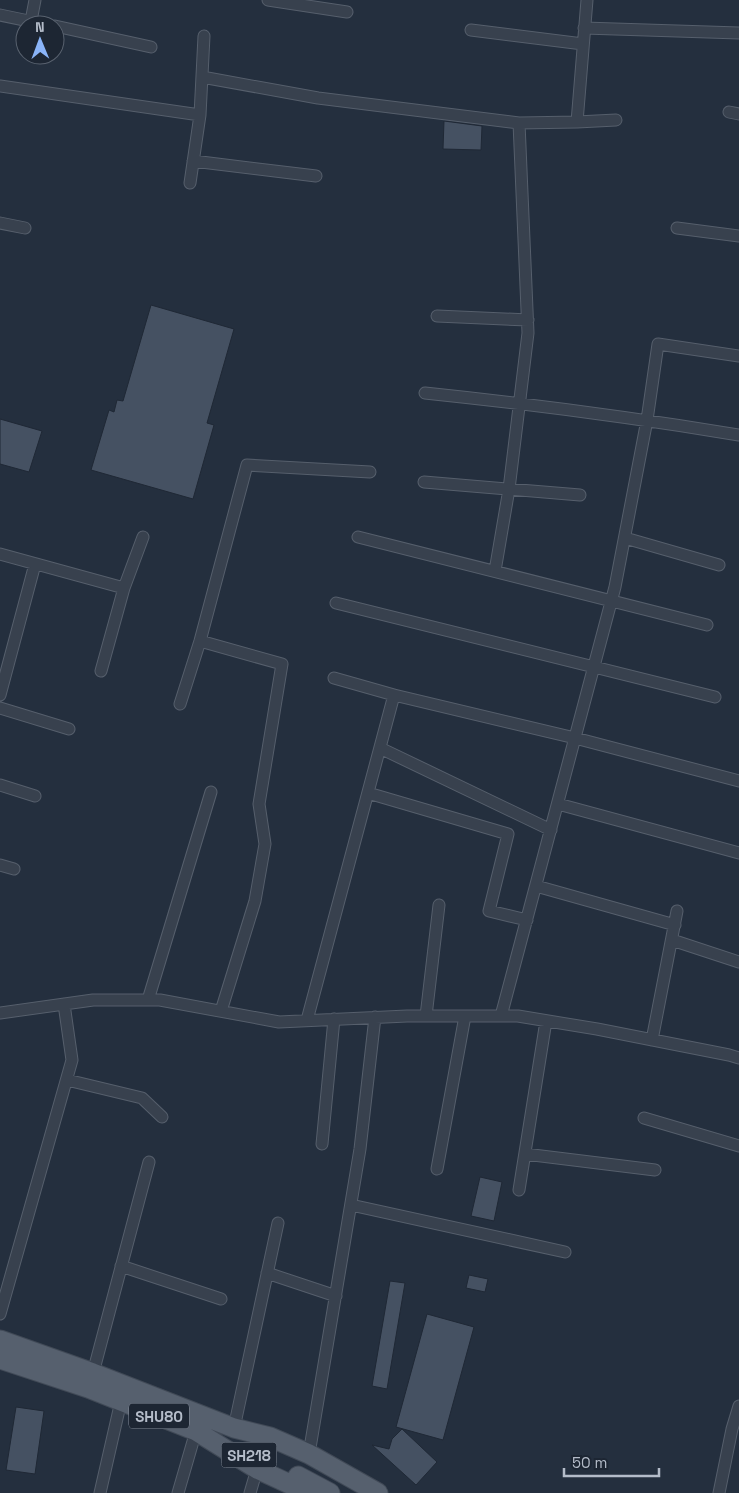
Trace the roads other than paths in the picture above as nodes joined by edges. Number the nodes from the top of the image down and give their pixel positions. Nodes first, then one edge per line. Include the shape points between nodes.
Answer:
1 (35, 0) edge
2 (268, 0) edge
3 (588, 0) edge
4 (347, 12) dead end
5 (0, 15) edge
6 (33, 15) edge
7 (15, 18) edge
8 (65, 28) edge
9 (584, 28) junction
10 (471, 30) dead end
11 (739, 33) edge
12 (204, 36) dead end
13 (583, 44) junction
14 (151, 47) dead end
15 (202, 77) junction
16 (0, 86) edge
17 (200, 115) junction
18 (616, 120) dead end
19 (577, 122) junction
20 (519, 123) junction
21 (193, 161) junction
22 (316, 176) dead end
23 (190, 183) dead end
24 (0, 223) edge
25 (25, 228) dead end
26 (677, 228) dead end
27 (739, 236) edge
28 (437, 316) dead end
29 (528, 320) junction
30 (739, 356) edge
31 (425, 393) dead end
32 (520, 403) junction
33 (647, 420) junction
34 (739, 435) edge
35 (370, 472) dead end
36 (424, 482) dead end
37 (509, 489) junction
38 (580, 495) dead end
39 (142, 537) dead end
40 (358, 537) dead end
41 (625, 538) junction
42 (0, 554) edge
43 (35, 564) junction
44 (719, 565) dead end
45 (495, 571) junction
46 (124, 588) junction
47 (612, 601) junction
48 (336, 603) dead end
49 (707, 626) dead end
50 (200, 641) junction
51 (594, 667) junction
52 (101, 671) dead end
53 (334, 678) dead end
54 (0, 695) edge
55 (394, 695) junction
56 (716, 697) dead end
57 (180, 704) dead end
58 (0, 708) edge
59 (69, 729) dead end
60 (575, 738) junction
61 (380, 748) junction
62 (739, 781) edge
63 (0, 785) edge
64 (211, 792) dead end
65 (368, 793) junction
66 (35, 796) dead end
67 (558, 804) junction
68 (551, 830) junction
69 (739, 852) edge
70 (0, 865) edge
71 (14, 869) dead end
72 (536, 886) junction
73 (439, 905) dead end
74 (678, 911) dead end
75 (527, 920) junction
76 (675, 925) junction
77 (672, 940) junction
78 (739, 962) edge
79 (148, 1000) junction
80 (64, 1004) junction
81 (221, 1011) junction
82 (0, 1013) edge
83 (426, 1016) junction
84 (465, 1016) junction
85 (501, 1016) junction
86 (375, 1017) junction
87 (334, 1019) junction
88 (308, 1020) junction
89 (546, 1020) junction
90 (652, 1040) junction
91 (739, 1058) edge
92 (67, 1080) junction
93 (162, 1117) dead end
94 (644, 1118) dead end
95 (322, 1144) dead end
96 (739, 1146) edge
97 (524, 1154) junction
98 (149, 1162) dead end
99 (437, 1169) dead end
100 (655, 1170) dead end
101 (519, 1190) dead end
102 (351, 1205) junction
103 (278, 1224) dead end
104 (565, 1252) dead end
105 (121, 1266) junction
106 (267, 1273) junction
107 (336, 1296) junction
108 (221, 1298) dead end
109 (0, 1314) edge
110 (0, 1340) edge
111 (0, 1359) edge
112 (93, 1373) junction
113 (121, 1401) junction
114 (739, 1406) edge
115 (234, 1428) junction
116 (196, 1431) junction
117 (257, 1469) junction
118 (306, 1473) edge
119 (100, 1493) edge
120 (178, 1493) edge
121 (250, 1493) edge
122 (330, 1493) edge
123 (356, 1493) edge
124 (378, 1493) edge
125 (719, 1493) edge

1 - 6 street
2 - 4 street
3 - 9 street
5 - 7 street
8 - 14 street
9 - 11 street
9 - 13 street
10 - 13 street
12 - 15 street
13 - 19 street
15 - 17 street
15 - 20 street via 318,98
16 - 17 street
17 - 21 street
18 - 19 street
19 - 20 street
20 - 29 street
21 - 22 street
21 - 23 street
24 - 25 street
26 - 27 street
28 - 29 street
29 - 32 street
30 - 33 street via 658,344
31 - 32 street
32 - 33 street
32 - 37 street
33 - 34 street
33 - 41 street
35 - 50 street via 247,465
36 - 37 street
37 - 38 street
37 - 45 street
39 - 46 street
40 - 45 street
41 - 44 street
41 - 47 street
42 - 43 street
43 - 46 street
43 - 54 street
45 - 47 street
46 - 52 street
47 - 49 street
47 - 51 street
48 - 51 street
50 - 57 street
50 - 81 street via 282,664 259,804 265,844 257,892
51 - 56 street
51 - 60 street
53 - 55 street
55 - 60 street
55 - 61 street
58 - 59 street
60 - 62 street
60 - 67 street
61 - 65 street
61 - 68 street
63 - 66 street
64 - 79 street
65 - 75 street via 508,834 489,911
65 - 88 street
67 - 68 street
67 - 69 street
68 - 72 street
70 - 71 street
72 - 75 street
72 - 76 street
73 - 83 street
74 - 76 street
75 - 85 street
76 - 77 street
77 - 78 street
77 - 90 street
79 - 80 street via 93,1000
79 - 81 street
80 - 82 street
80 - 92 street via 72,1060
81 - 88 street via 279,1022
83 - 84 street
83 - 86 street
84 - 85 street
84 - 99 street
85 - 89 street
86 - 87 street
86 - 102 street
87 - 88 street
87 - 95 street
89 - 90 street
89 - 97 street
90 - 91 street
92 - 93 street via 142,1098
92 - 109 street
94 - 96 street
97 - 100 street
97 - 101 street
98 - 105 street
102 - 104 street
102 - 107 street
103 - 106 street
105 - 108 street
105 - 112 street
106 - 107 street
106 - 115 street
107 - 118 street
110 - 112 main road, SHU80
111 - 113 main road, SHU80
112 - 115 main road, SHU80
113 - 116 main road, SHU80
113 - 119 street
114 - 125 street
115 - 118 main road, SHU80 via 270,1438
116 - 117 main road, SHU80
116 - 118 main road, SH218
116 - 120 street
117 - 118 main road, SHU80
117 - 121 street
118 - 122 main road, SH218
118 - 123 main road, SH218 via 333,1479
118 - 124 main road, SHU80

